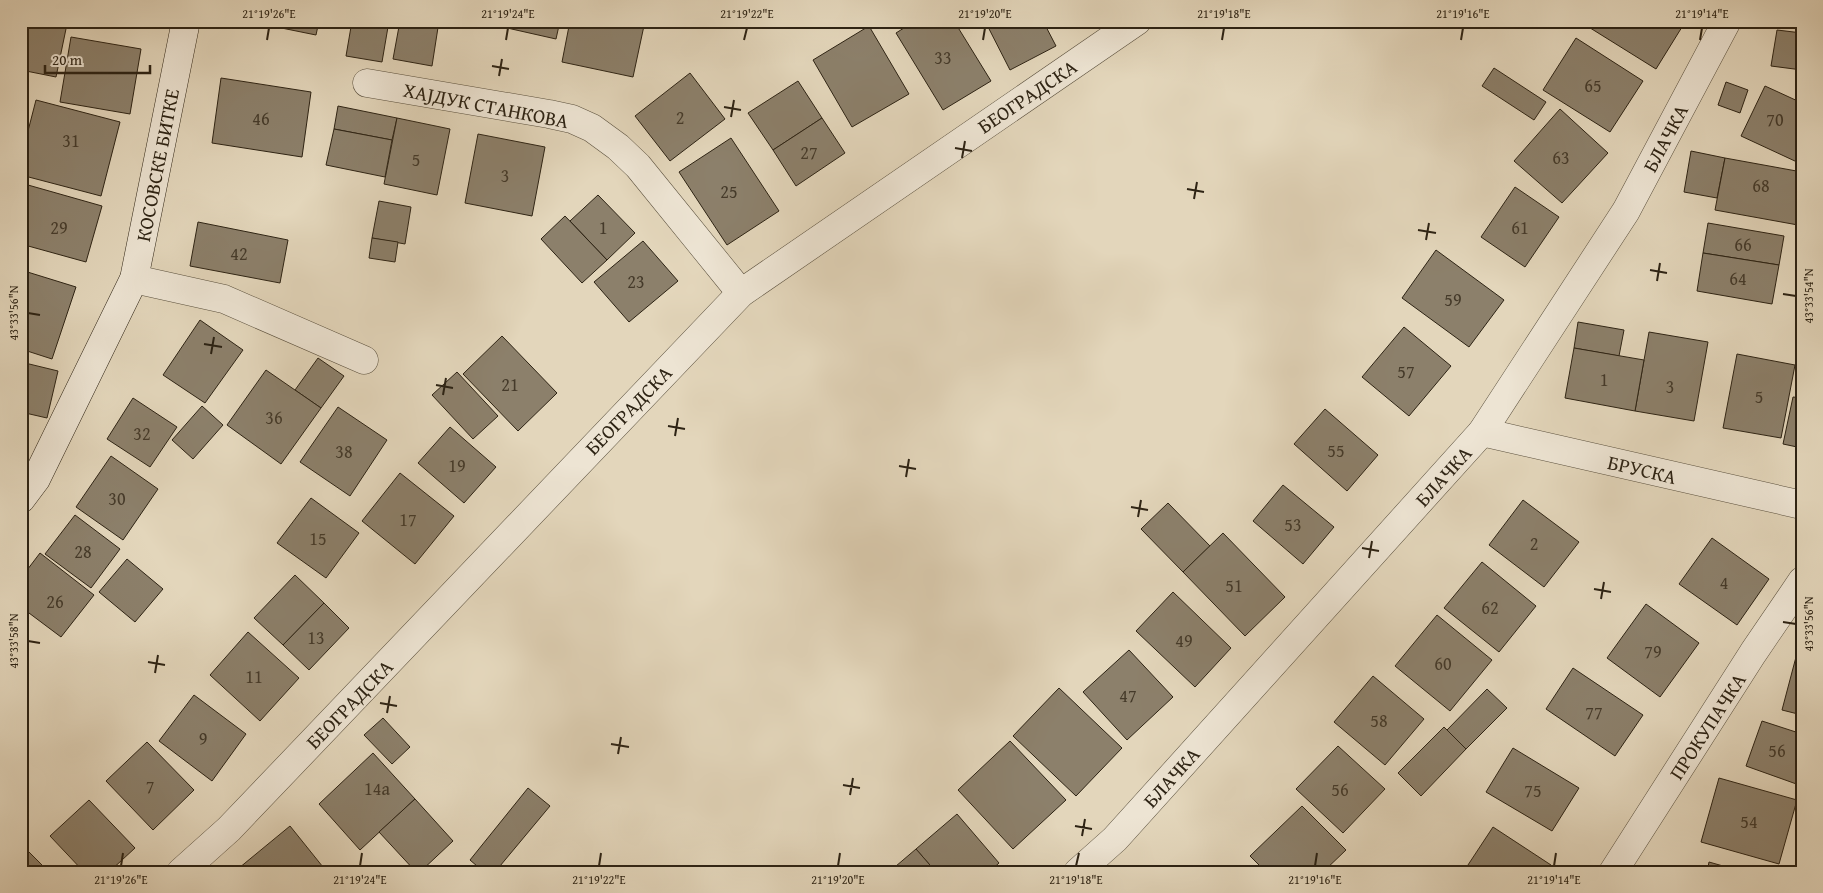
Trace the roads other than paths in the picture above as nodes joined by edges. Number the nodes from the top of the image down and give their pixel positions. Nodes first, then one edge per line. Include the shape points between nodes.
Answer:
1 (186, 21) edge
2 (1136, 21) edge
3 (1727, 21) edge
4 (367, 83) dead end
5 (134, 279) junction
6 (740, 293) junction
7 (364, 360) dead end
8 (1482, 432) junction
9 (21, 499) edge
10 (1802, 505) edge
11 (1802, 580) edge
12 (181, 872) edge
13 (1078, 872) edge
14 (1614, 872) edge

1 - 5 street, КОСОВСКЕ БИТКЕ
2 - 6 street, БЕОГРАДСКА
3 - 8 street, БЛАЧКА via 1626,211
4 - 6 street, ХАЈДУК СТАНКОВА via 572,119 592,128 638,166
5 - 7 street via 224,298
5 - 9 street, КОСОВСКЕ БИТКЕ via 36,480
6 - 12 street, БЕОГРАДСКА via 230,829
8 - 10 street, БРУСКА
8 - 13 street, БЛАЧКА via 1115,839
11 - 14 street, ПРОКУПАЧКА

